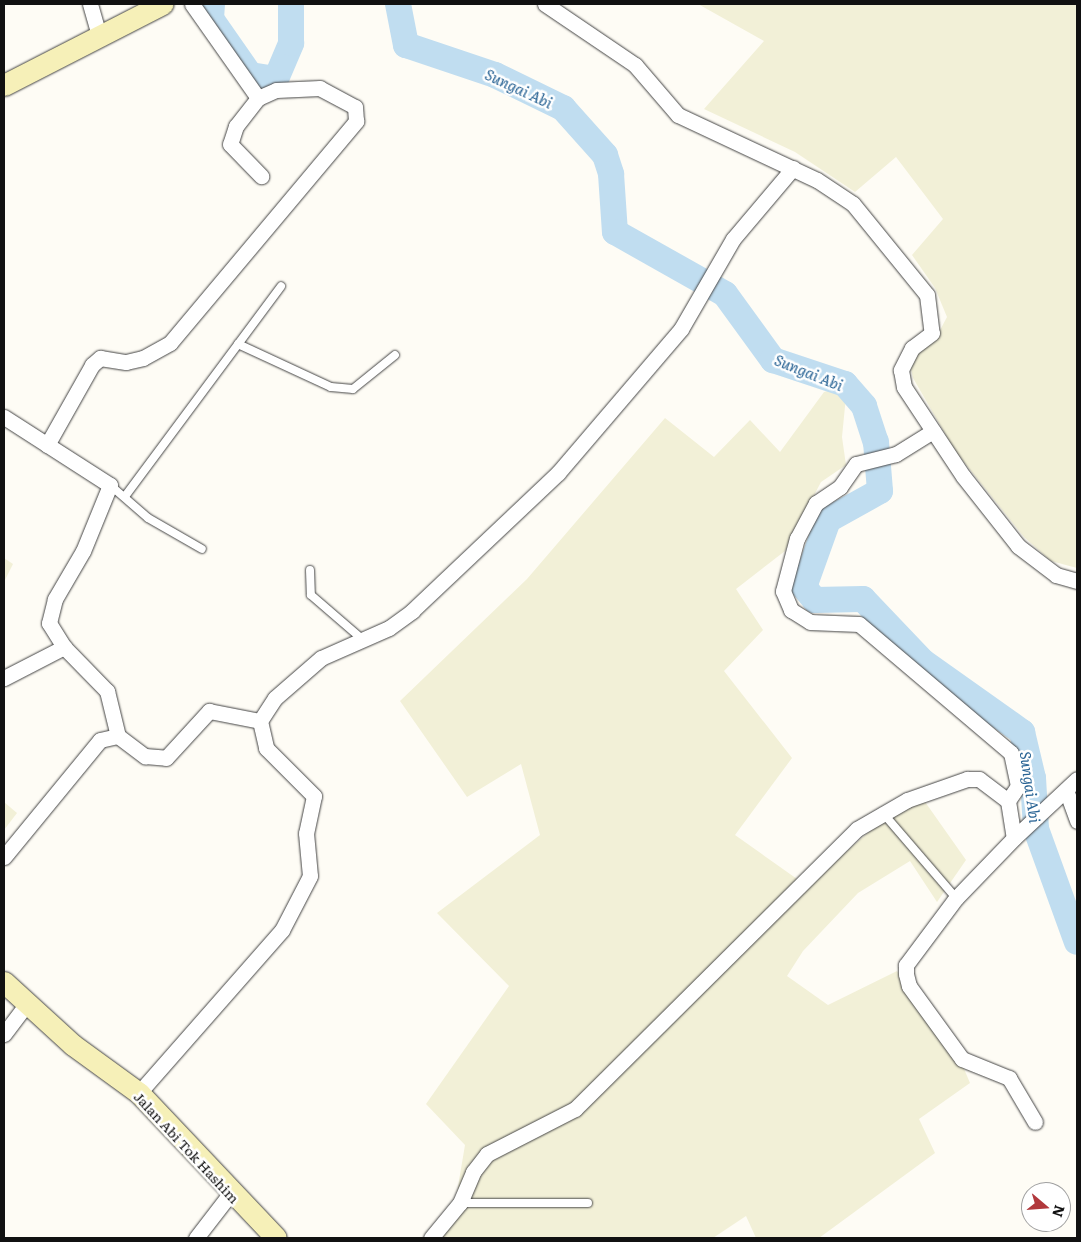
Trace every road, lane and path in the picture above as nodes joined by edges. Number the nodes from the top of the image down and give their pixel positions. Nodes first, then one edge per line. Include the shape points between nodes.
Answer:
1 (90, 4) edge
2 (162, 4) edge
3 (192, 4) edge
4 (545, 4) edge
5 (99, 36) junction
6 (4, 85) edge
7 (258, 98) junction
8 (793, 168) junction
9 (262, 176) dead end
10 (281, 286) dead end
11 (238, 344) junction
12 (395, 355) dead end
13 (4, 417) edge
14 (933, 432) junction
15 (46, 445) junction
16 (110, 485) junction
17 (126, 496) junction
18 (202, 549) dead end
19 (310, 570) dead end
20 (1077, 582) edge
21 (362, 639) junction
22 (64, 647) junction
23 (4, 678) edge
24 (260, 721) junction
25 (118, 736) junction
26 (1072, 784) edge
27 (1008, 800) junction
28 (882, 812) junction
29 (1077, 821) edge
30 (1014, 838) junction
31 (4, 857) edge
32 (956, 898) junction
33 (4, 982) edge
34 (27, 1004) junction
35 (4, 1034) edge
36 (139, 1093) junction
37 (1035, 1122) dead end
38 (230, 1194) junction
39 (460, 1203) junction
40 (588, 1203) dead end
41 (196, 1238) edge
42 (276, 1238) edge
43 (431, 1238) edge

1 - 5 street
2 - 5 main road
3 - 7 street
4 - 8 street via 634,65 678,115
5 - 6 main road
7 - 9 street via 236,126 230,144 241,160
7 - 15 street via 276,90 320,88 355,107 358,114 170,343 144,358 126,362 100,358 92,365
8 - 14 street via 853,204 927,295 932,333 912,348 901,370 904,387
8 - 21 street via 730,245 695,308 636,385 558,473 432,594 389,628
10 - 11 lane
11 - 12 lane via 331,388 353,389
11 - 17 lane
13 - 15 street
14 - 20 street via 1018,546 1056,575
14 - 27 street via 896,454 856,464 835,492 816,503 802,529 784,580 785,600 798,617 810,622 859,624 1011,753 1018,786
15 - 16 street
16 - 17 lane
16 - 22 street via 84,551 51,612 49,623
17 - 18 lane via 148,518
19 - 21 lane via 311,595
21 - 24 street via 314,664 275,698
22 - 23 street
22 - 25 street via 107,690
24 - 25 street via 209,711 171,754 160,759 145,756
24 - 36 street via 266,748 314,796 306,834 310,876 282,930
25 - 31 street via 94,746
26 - 29 street
26 - 30 street
27 - 28 street via 979,779 967,779
27 - 30 street
28 - 32 lane
28 - 39 street via 837,848 572,1112 487,1154 473,1172
30 - 32 street
32 - 37 street via 906,965 909,986 962,1059 1016,1085
33 - 34 main road, Jalan Abi Tok Hashim
34 - 35 street
34 - 36 main road, Jalan Abi Tok Hashim
36 - 38 main road, Jalan Abi Tok Hashim
38 - 41 street
38 - 42 main road, Jalan Abi Tok Hashim
39 - 40 lane
39 - 43 street

